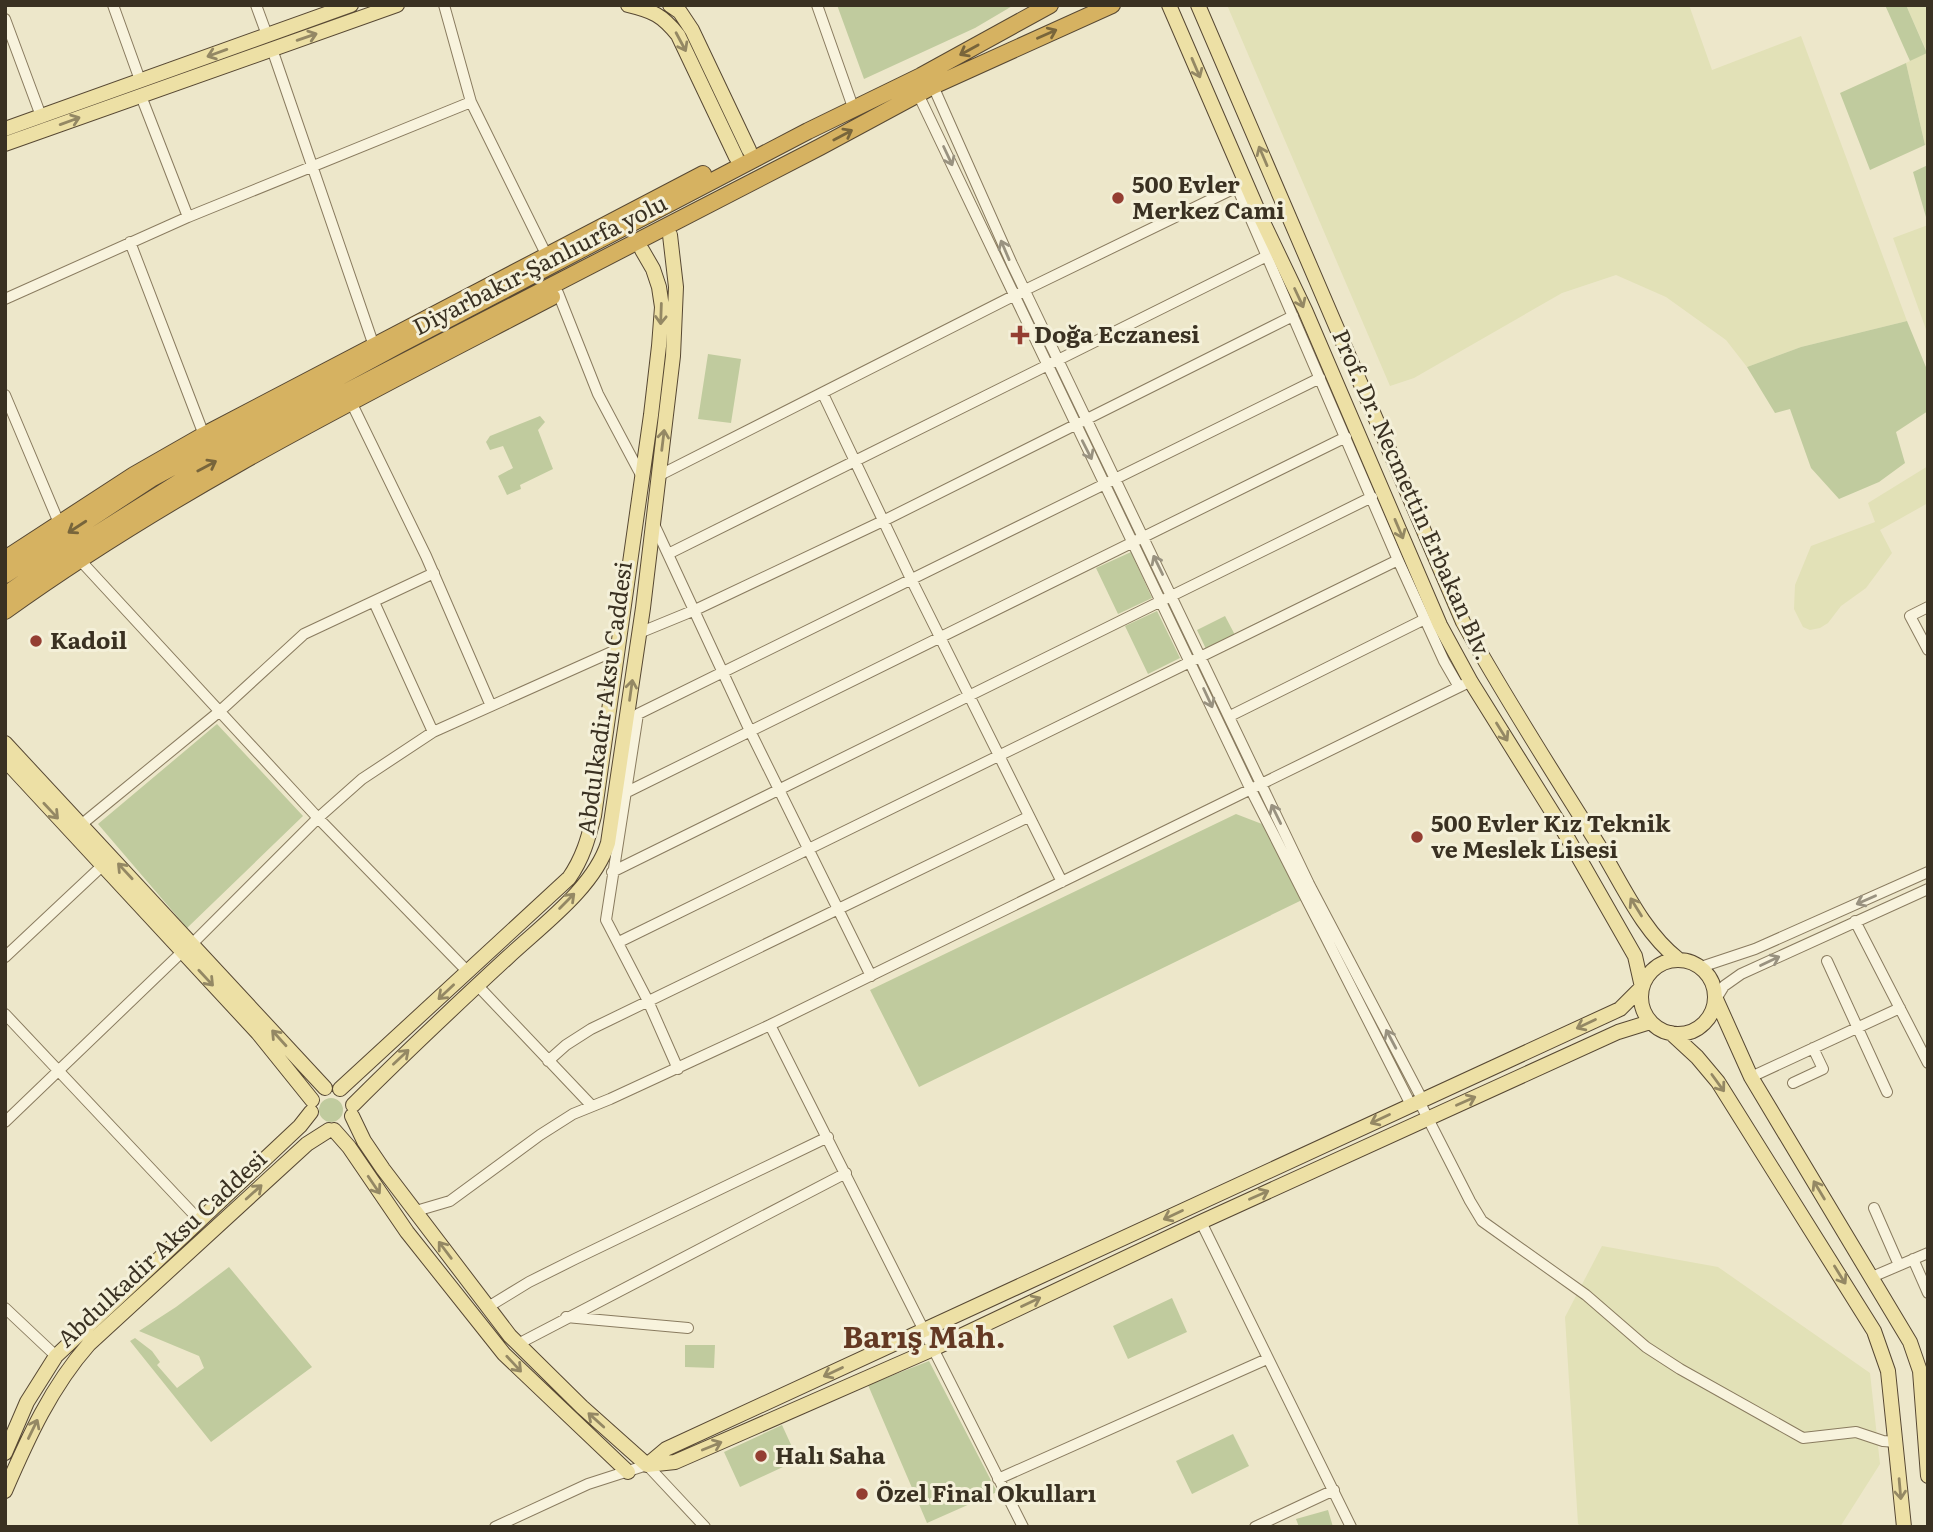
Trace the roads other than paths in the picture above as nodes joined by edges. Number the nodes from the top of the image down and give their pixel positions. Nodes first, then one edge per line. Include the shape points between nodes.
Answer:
1 (113, 5) edge
2 (257, 5) edge
3 (351, 5) edge
4 (397, 5) edge
5 (444, 5) edge
6 (628, 5) edge
7 (817, 5) edge
8 (1050, 5) edge
9 (1112, 5) edge
10 (1169, 5) edge
11 (1198, 5) edge
12 (680, 8) edge
13 (5, 19) edge
14 (270, 42) junction
15 (140, 80) junction
16 (933, 86) junction
17 (918, 94) junction
18 (141, 96) junction
19 (471, 102) junction
20 (854, 110) junction
21 (41, 116) junction
22 (5, 129) edge
23 (808, 131) junction
24 (5, 144) edge
25 (820, 147) junction
26 (742, 154) junction
27 (311, 166) junction
28 (188, 217) junction
29 (670, 235) junction
30 (130, 242) junction
31 (642, 250) junction
32 (546, 254) junction
33 (1266, 256) junction
34 (653, 269) junction
35 (674, 274) junction
36 (558, 293) junction
37 (1019, 293) junction
38 (5, 299) edge
39 (1293, 316) junction
40 (374, 346) junction
41 (1058, 359) junction
42 (1047, 364) junction
43 (1320, 378) junction
44 (823, 394) junction
45 (5, 395) edge
46 (351, 402) junction
47 (1086, 418) junction
48 (1074, 424) junction
49 (204, 435) junction
50 (1346, 438) junction
51 (853, 461) junction
52 (641, 475) junction
53 (658, 476) junction
54 (1116, 478) junction
55 (1104, 483) junction
56 (1372, 498) junction
57 (652, 519) junction
58 (883, 521) junction
59 (59, 523) junction
60 (1143, 536) junction
61 (1132, 541) junction
62 (668, 554) junction
63 (5, 559) edge
64 (79, 559) junction
65 (1398, 560) junction
66 (434, 573) junction
67 (5, 575) edge
68 (911, 579) junction
69 (5, 595) edge
70 (1173, 597) junction
71 (374, 601) junction
72 (1162, 602) junction
73 (1928, 607) edge
74 (695, 610) junction
75 (5, 611) edge
76 (1425, 620) junction
77 (639, 633) junction
78 (941, 636) junction
79 (616, 650) junction
80 (1928, 650) edge
81 (1196, 659) junction
82 (723, 673) junction
83 (1465, 684) junction
84 (971, 696) junction
85 (491, 706) junction
86 (220, 711) junction
87 (1230, 716) junction
88 (750, 731) junction
89 (433, 732) junction
90 (5, 743) edge
91 (999, 755) junction
92 (5, 760) edge
93 (1256, 785) junction
94 (779, 791) junction
95 (622, 792) junction
96 (1028, 817) junction
97 (318, 818) junction
98 (82, 824) junction
99 (808, 851) junction
100 (102, 866) junction
101 (612, 872) junction
102 (1928, 872) edge
103 (1062, 882) junction
104 (1928, 889) edge
105 (837, 911) junction
106 (1855, 921) junction
107 (619, 942) junction
108 (187, 948) junction
109 (5, 957) edge
110 (1678, 959) junction
111 (1826, 961) dead end
112 (1701, 967) junction
113 (468, 972) junction
114 (871, 976) junction
115 (478, 986) junction
116 (1642, 987) junction
117 (1716, 999) junction
118 (648, 1001) junction
119 (1900, 1008) junction
120 (5, 1014) edge
121 (1650, 1021) junction
122 (770, 1025) junction
123 (1858, 1027) junction
124 (1671, 1033) junction
125 (1813, 1048) junction
126 (548, 1061) junction
127 (1928, 1063) edge
128 (678, 1069) junction
129 (59, 1071) junction
130 (1751, 1077) junction
131 (1793, 1083) dead end
132 (333, 1089) junction
133 (1887, 1092) dead end
134 (1417, 1102) junction
135 (591, 1105) junction
136 (312, 1106) junction
137 (353, 1111) junction
138 (1428, 1119) junction
139 (5, 1122) edge
140 (331, 1130) junction
141 (828, 1137) junction
142 (846, 1173) junction
143 (1874, 1208) dead end
144 (416, 1211) junction
145 (200, 1221) junction
146 (1201, 1222) junction
147 (1928, 1253) edge
148 (1913, 1259) junction
149 (1899, 1265) junction
150 (1872, 1277) junction
151 (1928, 1293) edge
152 (488, 1307) junction
153 (5, 1308) edge
154 (566, 1317) junction
155 (688, 1328) dead end
156 (923, 1331) junction
157 (518, 1344) junction
158 (933, 1349) junction
159 (56, 1356) junction
160 (1267, 1359) junction
161 (1923, 1363) edge
162 (1896, 1442) junction
163 (5, 1453) edge
164 (647, 1465) junction
165 (628, 1472) junction
166 (1928, 1476) edge
167 (998, 1479) junction
168 (1334, 1490) junction
169 (5, 1491) edge
170 (495, 1527) edge
171 (705, 1527) edge
172 (1023, 1527) edge
173 (1255, 1527) edge
174 (1351, 1527) edge
175 (1904, 1527) edge

1 - 15 street
2 - 14 street
3 - 14 main road
14 -> 4 main road
5 - 19 street
6 -> 26 main road via 651,10 678,35
7 - 20 street
8 -> 20 highway, Diyarbakır-Şanlıurfa yolu
16 -> 9 highway, Diyarbakır-Şanlıurfa yolu
10 -> 83 main road, Prof. Dr. Necmettin Erbakan Blv.
110 -> 11 main road, Prof. Dr. Necmettin Erbakan Blv. via 1662,946 1642,915 1463,622
12 - 26 main road
13 - 21 street
14 -> 15 main road
14 - 18 main road
14 - 27 street
15 - 21 main road
16 - 17 highway, Diyarbakır-Şanlıurfa yolu
37 -> 16 street
25 -> 17 highway, Diyarbakır-Şanlıurfa yolu
17 -> 37 street
24 -> 18 main road
18 - 28 street
19 - 27 street
19 - 32 street
20 - 23 highway, Diyarbakır-Şanlıurfa yolu
21 - 22 main road
23 - 26 highway via 789,132
23 -> 67 highway, Diyarbakır-Şanlıurfa yolu via 151,479
25 - 29 highway via 796,169
69 -> 25 highway, Diyarbakır-Şanlıurfa yolu via 195,472
26 - 32 highway
27 - 28 street
27 - 40 street
28 - 30 street
29 - 31 highway
29 - 35 main road, Abdulkadir Aksu Caddesi
30 - 38 street
30 - 49 street
31 - 34 main road, Abdulkadir Aksu Caddesi
31 - 36 highway
32 - 40 highway
33 - 37 street via 1237,187
33 - 39 street
33 - 41 street
34 - 35 main road via 656,263 665,262
34 -> 52 main road, Abdulkadir Aksu Caddesi via 662,307
53 -> 35 main road, Abdulkadir Aksu Caddesi via 677,315
36 - 46 highway
36 - 52 street via 598,394
37 - 41 street
37 - 42 street
37 - 44 street
39 - 43 street
39 - 47 street
40 - 49 highway
41 - 42 street
41 - 47 street
42 - 48 street
42 - 51 street
43 - 50 street
43 - 54 street
44 - 51 street
44 - 53 street
45 - 59 street
46 - 64 highway
46 - 66 street
47 - 48 street
47 - 54 street
48 -> 55 street
48 - 58 street
49 - 59 highway
50 - 56 street
50 - 60 street
51 - 58 street
51 - 62 street
52 - 79 main road, Abdulkadir Aksu Caddesi
53 - 57 main road, Abdulkadir Aksu Caddesi
54 - 55 street
54 - 60 street
55 - 61 street
55 - 68 street
56 - 65 street
56 - 70 street
57 - 62 street
57 - 77 main road, Abdulkadir Aksu Caddesi
58 - 68 street
58 - 74 street
59 - 63 highway
60 - 61 street
70 -> 60 street
61 - 72 street
61 - 78 street
62 - 74 street
64 - 75 highway
64 - 86 street
65 - 76 street
65 - 81 street
66 - 71 street
66 - 85 street
68 - 78 street
68 - 82 street
70 - 72 street
70 - 81 street
71 - 86 street via 304,634
71 - 89 street
72 - 81 street
72 - 84 street
73 - 80 street via 1910,616
74 - 77 street
74 - 82 street
76 - 83 street
76 - 87 street
95 -> 77 main road, Abdulkadir Aksu Caddesi
78 - 84 street
78 - 88 street
79 - 85 street
79 - 113 main road, Abdulkadir Aksu Caddesi via 594,816 579,864 540,907
81 - 87 street
81 - 91 street
81 -> 93 street
82 - 88 street
82 - 95 street via 638,714
83 - 93 street
83 -> 116 main road, Prof. Dr. Necmettin Erbakan Blv. via 1559,823 1635,956
84 - 91 street
84 - 94 street
85 - 89 street
86 - 97 street
86 - 98 street
87 - 93 street
88 - 94 street
88 - 95 street
89 - 97 street via 362,779
90 - 98 main road
91 - 96 street
91 - 99 street
92 -> 100 main road
93 - 103 street
93 - 134 street
94 - 99 street
94 - 101 street
95 - 101 street
115 -> 95 main road, Abdulkadir Aksu Caddesi via 599,866
96 - 103 street
96 - 105 street
97 - 108 street
97 - 113 street
108 -> 98 main road
99 - 105 street
99 - 107 street
100 - 108 main road
100 - 109 street
101 - 107 street via 606,920
102 -> 112 street
103 - 114 street
104 - 106 street
105 - 114 street
105 - 118 street
117 -> 106 street via 1732,979
106 - 119 street
107 - 118 street
108 - 129 street
132 -> 108 main road
108 -> 136 main road
110 - 112 main road
110 - 116 main road via 1656,967
111 - 123 street
112 - 117 main road
113 -> 132 main road, Abdulkadir Aksu Caddesi
114 - 122 street
115 - 126 street
137 -> 115 main road, Abdulkadir Aksu Caddesi
116 - 121 main road via 1641,999
116 -> 134 main road via 1620,1009
117 - 124 main road via 1706,1022 1696,1030
117 - 130 main road
118 - 126 street via 578,1036
118 - 128 street
119 - 123 street
119 - 127 street
120 - 129 street
121 - 124 main road
138 -> 121 main road
122 - 128 street
122 - 141 street
123 - 125 street
123 - 133 street
124 -> 162 main road via 1718,1082 1874,1331 1888,1371
125 - 130 street
125 - 131 street via 1823,1069
126 - 135 street
128 - 135 street
129 - 139 street
129 - 145 street
150 -> 130 main road
132 - 136 main road via 316,1095
132 - 137 main road via 346,1093
134 - 138 street
134 -> 156 main road
135 - 144 street via 540,1135 450,1201
136 - 140 main road via 317,1124
136 - 145 main road, Abdulkadir Aksu Caddesi via 300,1125
137 - 140 main road via 345,1125
137 - 144 main road via 364,1141
146 -> 138 main road
138 - 162 street via 1482,1221 1586,1295 1646,1346 1803,1438 1856,1432
140 -> 165 main road via 504,1354
169 -> 140 main road, Abdulkadir Aksu Caddesi via 41,1413 89,1344 307,1144
141 - 142 street
141 - 152 street via 529,1282
142 - 154 street
142 - 156 street
143 - 149 street
152 -> 144 main road
145 - 159 main road, Abdulkadir Aksu Caddesi
158 -> 146 main road
146 - 160 street
147 - 148 street
148 - 149 street
148 - 151 street
149 - 150 street
150 - 161 main road
152 - 157 main road
153 - 159 street
154 - 155 street
154 - 157 street
156 - 158 street
156 -> 164 main road via 666,1449
164 -> 157 main road
164 -> 158 main road via 676,1462
158 - 167 street
159 - 163 main road, Abdulkadir Aksu Caddesi via 27,1402
160 - 167 street
160 - 168 street
161 - 166 main road
162 -> 175 main road
164 - 165 street
164 - 171 street
165 - 170 street via 588,1484
167 - 172 street
168 - 173 street
168 - 174 street

